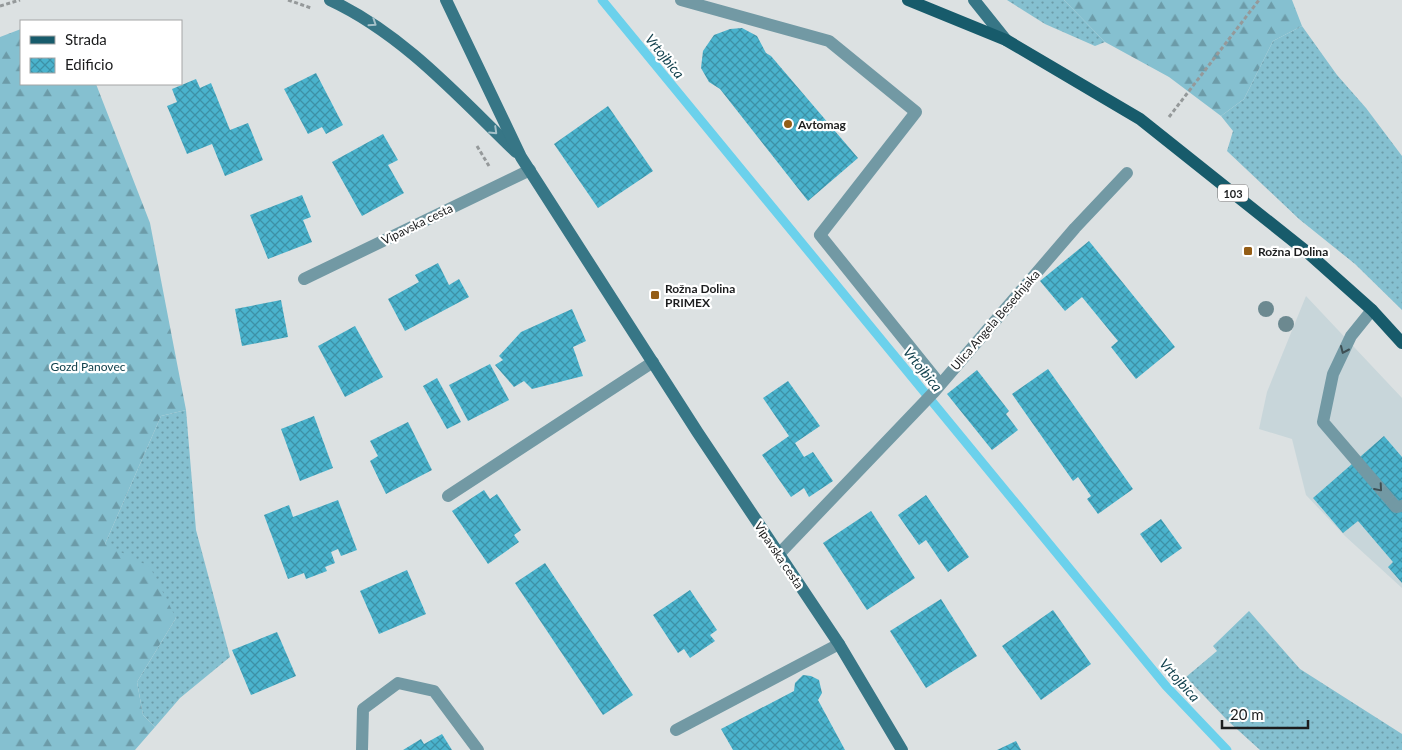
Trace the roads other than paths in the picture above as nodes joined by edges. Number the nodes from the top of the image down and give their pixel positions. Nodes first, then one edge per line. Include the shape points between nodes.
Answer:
1 (330, 0) edge
2 (446, 0) edge
3 (680, 0) edge
4 (908, 0) edge
5 (974, 0) edge
6 (1006, 40) junction
7 (521, 157) junction
8 (530, 170) junction
9 (1128, 173) dead end
10 (304, 279) dead end
11 (1372, 310) junction
12 (1402, 343) edge
13 (653, 362) junction
14 (937, 388) junction
15 (448, 496) dead end
16 (1402, 506) edge
17 (779, 554) junction
18 (839, 644) junction
19 (676, 730) dead end
20 (362, 750) edge
21 (478, 750) edge
22 (902, 750) edge

1 -> 7 main road via 373,23 427,66
2 - 7 main road, Vipavska cesta
3 - 14 street via 829,41 916,112 820,236
4 - 6 main road, 103
5 - 6 main road
6 - 11 main road, 103 via 1140,119 1307,252
7 - 8 main road, Vipavska cesta
8 - 10 street, Vipavska cesta
8 - 13 main road, Vipavska cesta
9 - 14 street, Ulica Angela Besednjaka via 1074,228
11 - 12 main road, 103
11 -> 16 street via 1350,336 1333,374 1323,422 1396,508
13 - 15 street
13 - 17 main road, Vipavska cesta
14 - 17 street, Ulica Angela Besednjaka
17 - 18 main road, Vipavska cesta
18 - 19 street
18 - 22 main road, Vipavska cesta
20 - 21 street via 363,709 398,683 434,691

